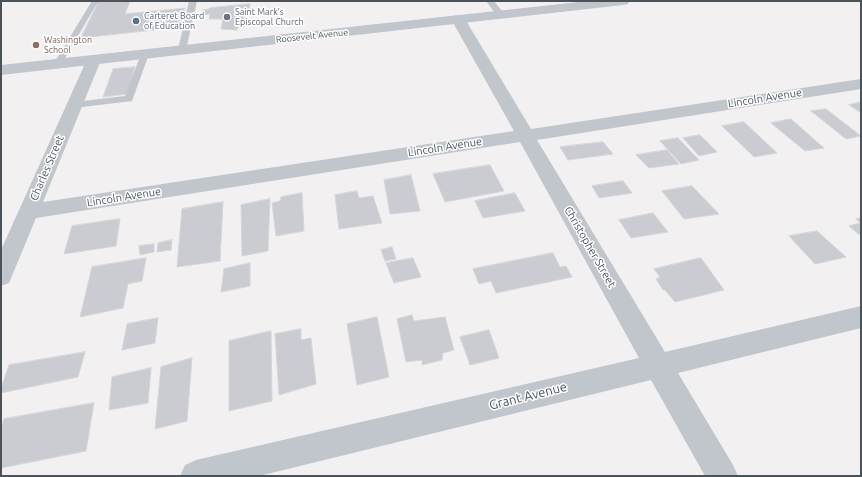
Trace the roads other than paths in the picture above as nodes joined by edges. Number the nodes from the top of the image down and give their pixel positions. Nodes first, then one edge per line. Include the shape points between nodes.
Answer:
1 (97, 1) edge
2 (193, 1) edge
3 (490, 1) edge
4 (623, 1) edge
5 (501, 15) junction
6 (458, 19) junction
7 (182, 50) junction
8 (145, 54) junction
9 (93, 60) junction
10 (58, 64) junction
11 (1, 70) edge
12 (861, 84) edge
13 (74, 105) junction
14 (526, 135) junction
15 (28, 212) junction
16 (1, 276) edge
17 (861, 317) edge
18 (658, 365) junction
19 (196, 476) edge
20 (722, 476) edge

1 - 10 lane
2 - 7 lane
3 - 5 lane
4 - 5 street, Roosevelt Avenue
5 - 6 street, Roosevelt Avenue
6 - 7 street, Roosevelt Avenue
6 - 14 street, Christopher Street
7 - 8 street, Roosevelt Avenue
8 - 9 street, Roosevelt Avenue
8 - 13 lane via 129,99
9 - 10 street, Roosevelt Avenue
9 - 13 street, Charles Street
10 - 11 street, Roosevelt Avenue
12 - 14 street, Lincoln Avenue
13 - 15 street, Charles Street
14 - 15 street, Lincoln Avenue
14 - 18 street, Christopher Street
15 - 16 street, Charles Street
17 - 18 street, Grant Avenue
18 - 19 street, Grant Avenue
18 - 20 street, Christopher Street

